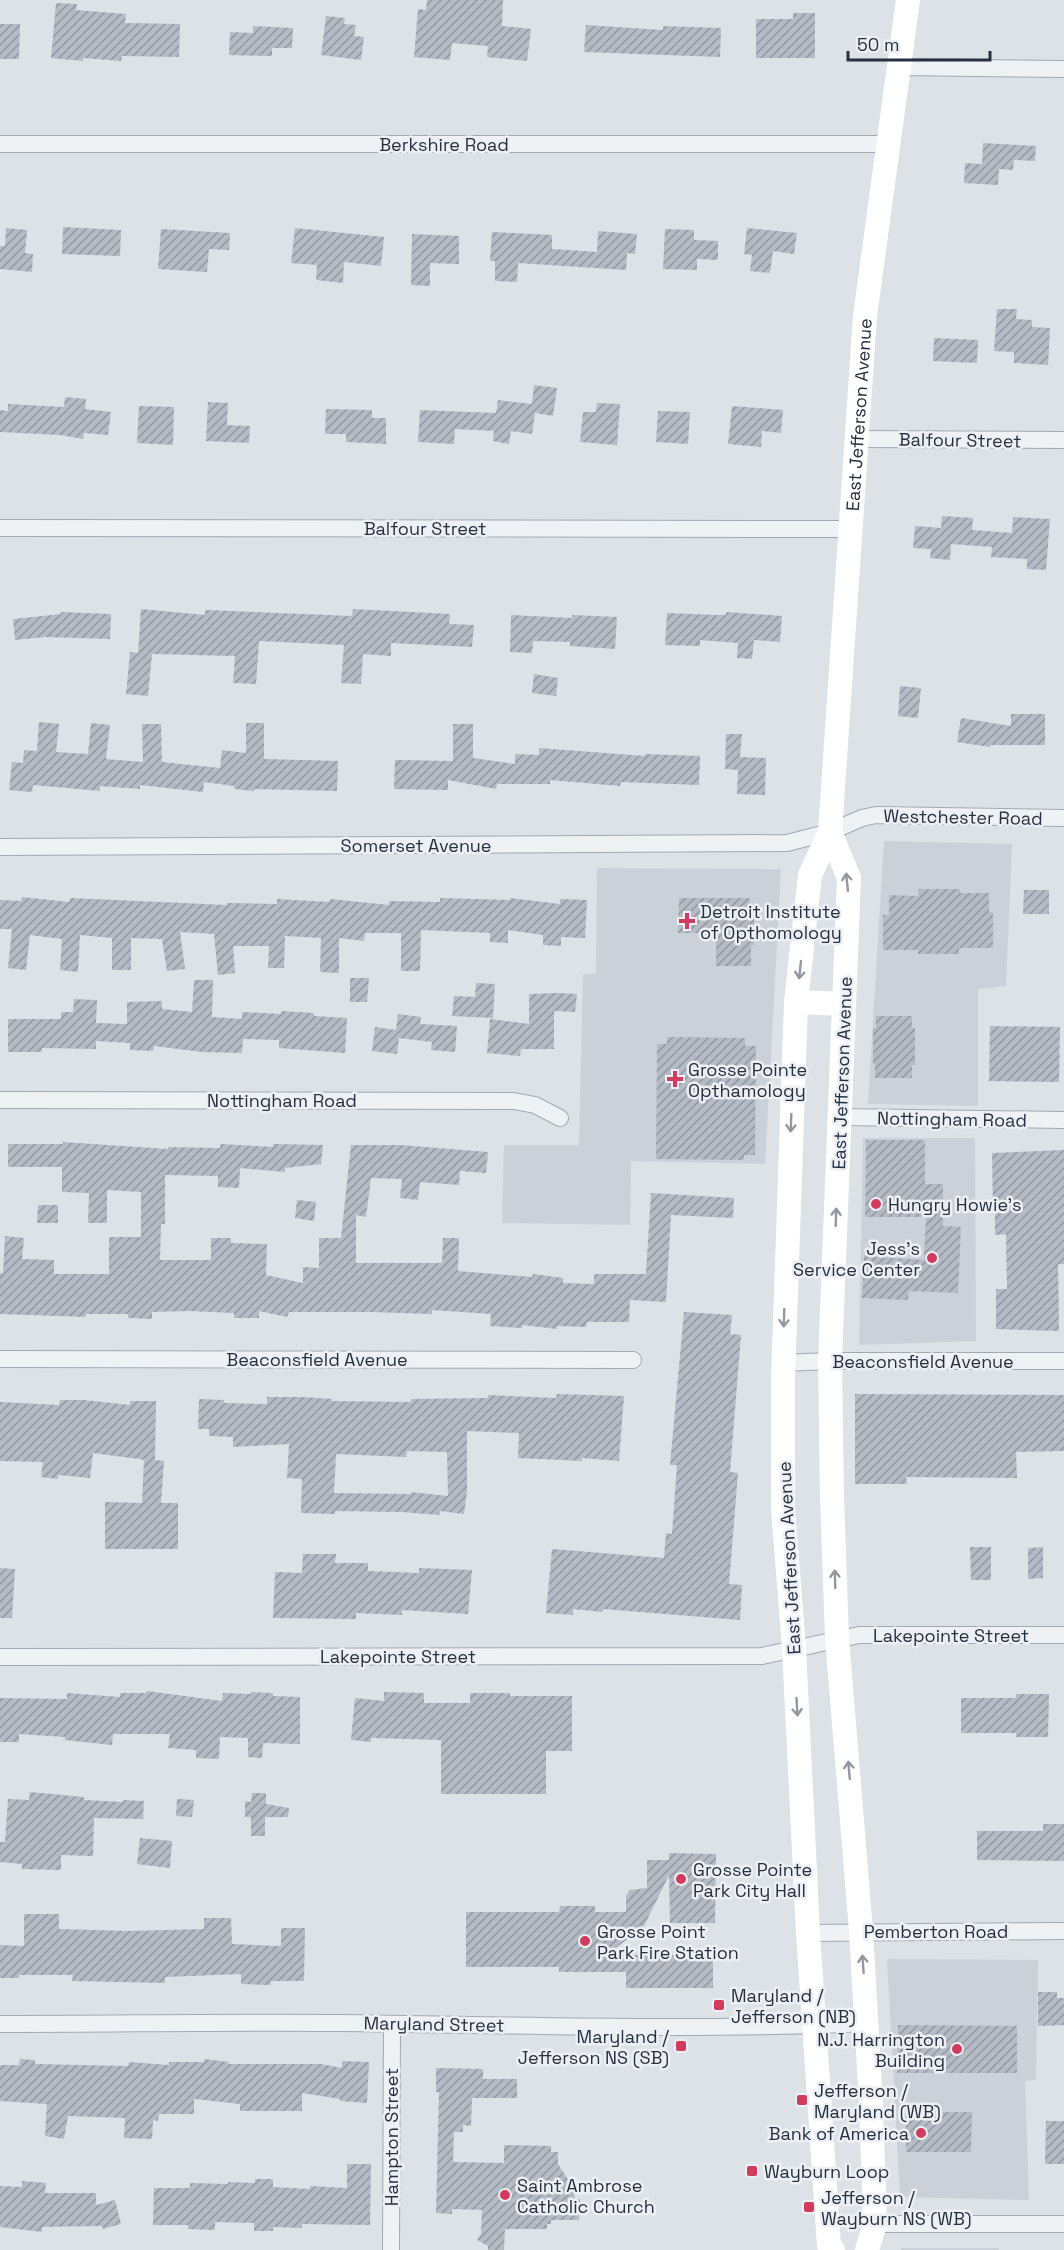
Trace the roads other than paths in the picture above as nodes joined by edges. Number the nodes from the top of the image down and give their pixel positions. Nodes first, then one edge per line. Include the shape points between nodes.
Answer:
1 (908, 0) edge
2 (898, 68) junction
3 (1064, 69) edge
4 (0, 144) edge
5 (887, 144) junction
6 (856, 439) junction
7 (1064, 441) edge
8 (0, 528) edge
9 (850, 528) junction
10 (1064, 818) edge
11 (830, 832) junction
12 (0, 847) edge
13 (796, 1002) junction
14 (844, 1004) junction
15 (0, 1100) edge
16 (840, 1117) junction
17 (560, 1118) dead end
18 (1064, 1120) edge
19 (0, 1359) edge
20 (633, 1360) dead end
21 (830, 1360) junction
22 (1064, 1361) edge
23 (783, 1363) junction
24 (1064, 1635) edge
25 (837, 1638) junction
26 (794, 1648) junction
27 (0, 1657) edge
28 (861, 1931) junction
29 (1064, 1931) edge
30 (808, 1933) junction
31 (867, 2023) junction
32 (0, 2024) edge
33 (392, 2024) junction
34 (814, 2025) junction
35 (876, 2224) junction
36 (1064, 2224) edge
37 (391, 2250) edge
38 (833, 2250) edge
39 (867, 2250) edge

1 - 2 main road, East Jefferson Avenue
2 - 3 street
2 - 5 main road, East Jefferson Avenue
4 - 5 street, Berkshire Road
5 - 6 main road, East Jefferson Avenue via 865,316
6 - 7 street, Balfour Street
6 - 9 main road, East Jefferson Avenue
8 - 9 street, Balfour Street
9 - 11 main road, East Jefferson Avenue
10 - 11 street, Westchester Road via 876,815
11 - 12 street, Somerset Avenue via 787,843
11 -> 13 main road, East Jefferson Avenue via 810,875
14 -> 11 main road, East Jefferson Avenue via 849,879
13 - 14 main road
13 -> 23 main road, East Jefferson Avenue
14 - 16 main road, East Jefferson Avenue
15 - 17 street, Nottingham Road via 514,1101 535,1105
16 - 18 street, Nottingham Road
21 -> 16 main road, East Jefferson Avenue
19 - 20 street, Beaconsfield Avenue
21 - 22 street, Beaconsfield Avenue
21 - 23 street, Beaconsfield Avenue
25 -> 21 main road, East Jefferson Avenue
23 - 26 main road, East Jefferson Avenue via 783,1509
24 - 25 street, Lakepointe Street
25 - 26 street, Lakepointe Street
28 -> 25 main road, East Jefferson Avenue
26 - 27 street, Lakepointe Street via 762,1656
26 -> 30 main road, East Jefferson Avenue
28 - 29 street, Pemberton Road
28 - 30 street, Pemberton Road
31 -> 28 main road, East Jefferson Avenue
30 - 34 main road, East Jefferson Avenue
31 - 34 street, Maryland Street
31 - 35 main road, East Jefferson Avenue
32 - 33 street, Maryland Street
33 - 34 street, Maryland Street
33 - 37 street, Hampton Street
34 - 38 main road, East Jefferson Avenue via 829,2246
35 - 36 street
35 - 39 main road, East Jefferson Avenue

